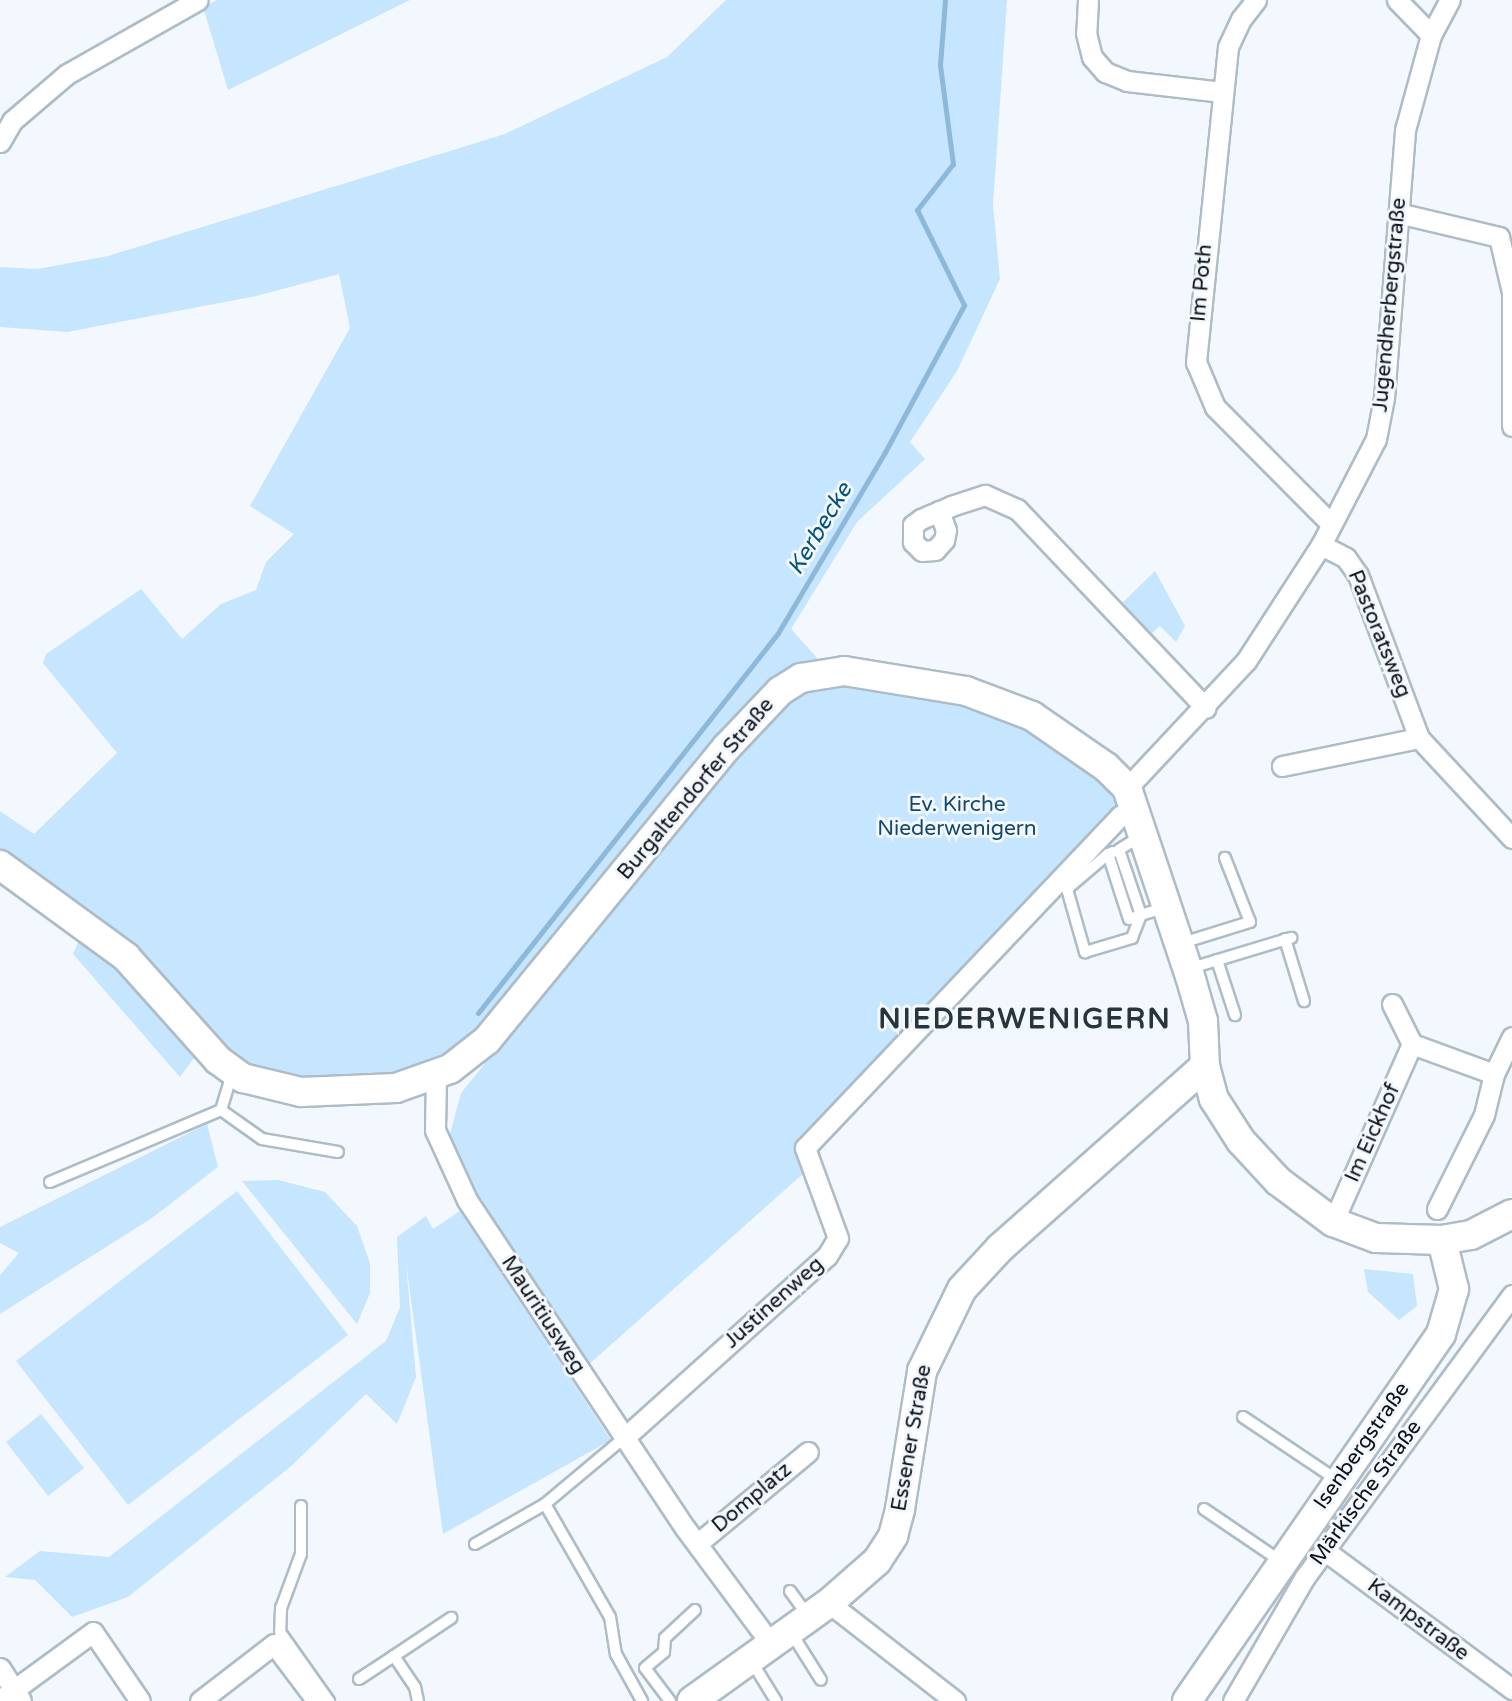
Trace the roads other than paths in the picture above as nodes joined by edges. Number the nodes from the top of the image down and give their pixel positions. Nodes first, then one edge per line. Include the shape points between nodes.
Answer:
1 (198, 0) edge
2 (1088, 0) edge
3 (1256, 0) edge
4 (1396, 0) edge
5 (1450, 0) edge
6 (1431, 34) junction
7 (1222, 92) junction
8 (0, 142) edge
9 (1398, 213) junction
10 (1506, 231) edge
11 (1512, 292) edge
12 (1512, 426) edge
13 (939, 511) dead end
14 (1331, 524) junction
15 (1321, 545) junction
16 (1206, 708) junction
17 (1419, 738) junction
18 (1283, 766) dead end
19 (1136, 809) junction
20 (1512, 838) edge
21 (1119, 850) junction
22 (1108, 854) junction
23 (1225, 858) dead end
24 (0, 864) edge
25 (1168, 907) junction
26 (1141, 915) junction
27 (1184, 956) junction
28 (1217, 960) junction
29 (1304, 1000) dead end
30 (1392, 1004) dead end
31 (1235, 1015) dead end
32 (1512, 1037) edge
33 (1412, 1044) junction
34 (1205, 1066) junction
35 (233, 1072) junction
36 (1494, 1074) junction
37 (436, 1077) junction
38 (221, 1110) junction
39 (338, 1152) dead end
40 (50, 1182) dead end
41 (1437, 1209) dead end
42 (1512, 1214) edge
43 (1334, 1222) junction
44 (1443, 1240) junction
45 (1512, 1295) edge
46 (1243, 1417) dead end
47 (624, 1438) junction
48 (808, 1452) dead end
49 (1338, 1480) junction
50 (545, 1504) junction
51 (301, 1506) dead end
52 (1204, 1509) dead end
53 (694, 1542) junction
54 (475, 1544) dead end
55 (1324, 1550) junction
56 (1282, 1562) junction
57 (790, 1591) dead end
58 (695, 1610) dead end
59 (451, 1618) dead end
60 (790, 1631) junction
61 (394, 1656) junction
62 (0, 1668) edge
63 (359, 1679) dead end
64 (821, 1680) dead end
65 (1512, 1689) edge
66 (12, 1697) edge
67 (140, 1701) edge
68 (200, 1701) edge
69 (317, 1701) edge
70 (329, 1701) edge
71 (418, 1701) edge
72 (642, 1701) edge
73 (670, 1701) edge
74 (691, 1701) edge
75 (776, 1701) edge
76 (955, 1701) edge
77 (1187, 1701) edge
78 (1233, 1701) edge

1 - 8 street via 66,74 12,121
2 - 7 street via 1086,33 1092,57 1105,72 1127,81
3 - 7 street, Im Poth via 1228,47
4 - 6 street
5 - 6 street, Jugendherbergstraße
6 - 9 street, Jugendherbergstraße via 1405,130
7 - 14 street, Im Poth via 1199,304 1198,374 1215,407
9 - 10 street
9 - 14 street, Jugendherbergstraße via 1381,421 1370,454
10 - 11 street
11 - 12 street
13 - 16 street via 979,495 1000,499 1017,509
14 - 15 street, Jugendherbergstraße
15 - 16 street, Jugendherbergstraße via 1282,611
15 - 17 street, Pastoratsweg via 1346,558 1359,575
16 - 19 street, Jugendherbergstraße
17 - 18 street
17 - 20 street, Pastoratsweg
19 - 21 lane
19 - 25 main road, Burgaltendorfer Straße
19 - 37 main road, Burgaltendorfer Straße via 1106,767 1014,706 966,691 859,672 801,678 770,698 726,748 487,1040
19 - 47 street, Justinenweg via 1120,816 806,1148 838,1238 827,1256
21 - 22 lane
21 - 26 lane
22 - 26 lane via 1129,919
22 - 26 lane via 1068,889 1086,952 1132,938
23 - 27 lane via 1250,922
24 - 35 main road, Burgaltendorfer Straße via 126,957
25 - 26 lane
25 - 27 main road, Burgaltendorfer Straße
27 - 28 lane
27 - 34 main road, Burgaltendorfer Straße via 1203,1021
28 - 29 lane via 1288,939
28 - 31 lane
30 - 33 street
32 - 36 street
33 - 36 street
33 - 43 street, Im Eickhof
34 - 43 main road, Burgaltendorfer Straße via 1213,1100 1241,1141 1278,1181
34 - 60 main road, Essener Straße via 1000,1248 962,1289 922,1371 893,1536 877,1561
35 - 37 main road, Burgaltendorfer Straße via 256,1083 301,1092 396,1088
35 - 38 lane
36 - 41 street via 1484,1115
37 - 47 street, Mauritiusweg via 435,1130 447,1163
38 - 39 lane via 262,1139
38 - 40 lane
42 - 44 main road via 1471,1235
43 - 44 main road, Burgaltendorfer Straße via 1376,1238
44 - 49 main road, Isenbergstraße via 1454,1289 1446,1324
45 - 55 street, Märkische Straße
46 - 49 lane
47 - 50 lane
47 - 53 street, Mauritiusweg
48 - 53 street, Domplatz
49 - 56 main road, Isenbergstraße
50 - 54 lane
50 - 72 lane via 610,1617 616,1654
51 - 70 lane via 301,1554 281,1608 280,1632
52 - 56 lane
53 - 60 street, Domplatz
55 - 65 street, Kampstraße
55 - 78 street, Märkische Straße
56 - 77 main road, Isenbergstraße
57 - 60 lane
58 - 73 lane via 665,1638 664,1652 645,1668
59 - 61 lane
60 - 64 lane
60 - 74 main road, Essener Straße
60 - 75 lane
60 - 76 street
61 - 63 lane
61 - 71 lane via 415,1686
62 - 66 street
66 - 67 street via 93,1632
68 - 69 street via 274,1644

